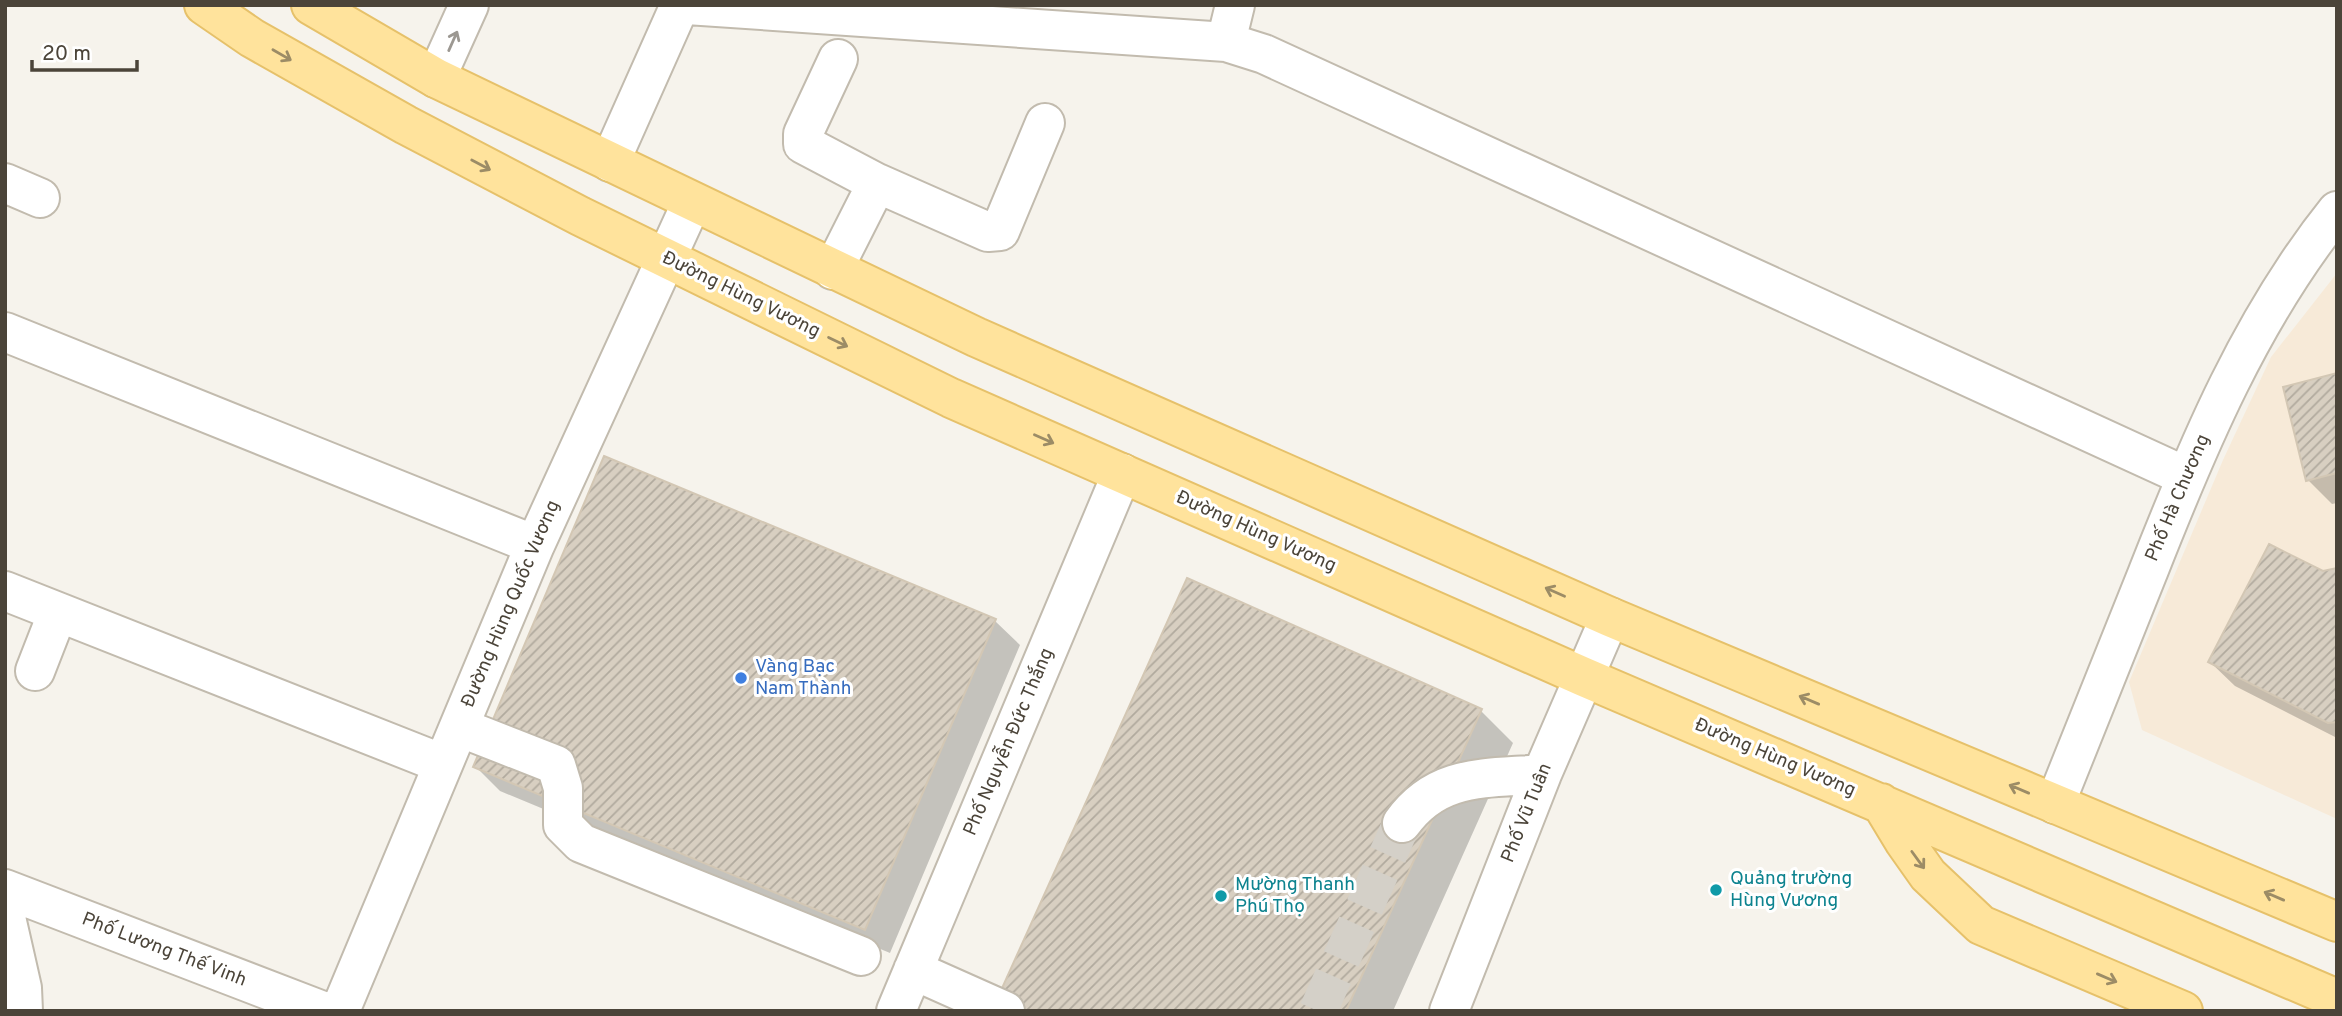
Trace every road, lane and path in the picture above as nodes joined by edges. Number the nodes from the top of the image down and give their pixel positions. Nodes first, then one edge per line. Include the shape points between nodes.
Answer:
1 (204, 5) edge
2 (311, 5) edge
3 (469, 5) edge
4 (680, 5) edge
5 (687, 5) edge
6 (1235, 5) edge
7 (1226, 42) junction
8 (838, 59) dead end
9 (436, 78) junction
10 (1045, 123) dead end
11 (610, 162) junction
12 (5, 183) edge
13 (877, 183) junction
14 (40, 198) dead end
15 (692, 202) junction
16 (2337, 211) edge
17 (666, 258) junction
18 (833, 270) junction
19 (5, 332) edge
20 (1122, 473) junction
21 (2185, 476) junction
22 (535, 545) junction
23 (5, 591) edge
24 (58, 612) junction
25 (1610, 617) junction
26 (35, 671) dead end
27 (1584, 677) junction
28 (459, 727) junction
29 (443, 764) junction
30 (1542, 774) junction
31 (1881, 803) junction
32 (2055, 804) junction
33 (1402, 823) tunnel mouth
34 (5, 889) edge
35 (5, 913) edge
36 (2337, 922) edge
37 (860, 956) dead end
38 (913, 970) junction
39 (2337, 999) edge
40 (23, 1011) edge
41 (323, 1011) edge
42 (340, 1011) edge
43 (896, 1011) edge
44 (1005, 1011) edge
45 (1449, 1011) edge
46 (2183, 1011) edge

1 -> 17 main road, Đường Hùng Vương via 252,38 406,125
2 - 9 main road
9 -> 3 street
4 - 11 street
5 - 7 street
6 - 7 street
7 - 21 street via 1264,54
8 - 13 street via 803,134 803,144
9 - 11 main road
10 - 13 street via 1000,230 988,232
11 - 15 main road
12 - 14 street
13 - 18 street
15 - 17 street, Đường Hùng Quốc Vương
15 - 18 main road
16 - 21 street, Phố Hà Chương via 2271,304
17 -> 20 main road, Đường Hùng Vương via 951,398
17 - 22 street, Đường Hùng Quốc Vương
25 -> 18 main road
19 - 22 street
20 - 27 main road, Đường Hùng Vương
20 - 38 street, Phố Nguyễn Đức Thắng
21 - 32 street, Phố Hà Chương
22 - 28 street, Đường Hùng Quốc Vương
23 - 24 street
24 - 26 street
24 - 29 street
25 - 27 street, Phố Vũ Tuân
32 -> 25 main road
27 - 30 street, Phố Vũ Tuân
27 - 31 main road, Đường Hùng Vương
28 - 29 street, Đường Hùng Quốc Vương
28 - 37 street via 556,765 563,788 563,825 581,844
29 - 42 street, Đường Hùng Quốc Vương
30 - 33 street via 1447,785 1421,800
30 - 45 street, Phố Vũ Tuân
31 - 39 main road, Đường Hùng Vương
31 -> 46 main road via 1928,875 1981,925
36 -> 32 main road
34 - 41 street, Phố Lương Thế Vinh
35 - 40 street
38 - 43 street, Phố Nguyễn Đức Thắng
38 - 44 street

